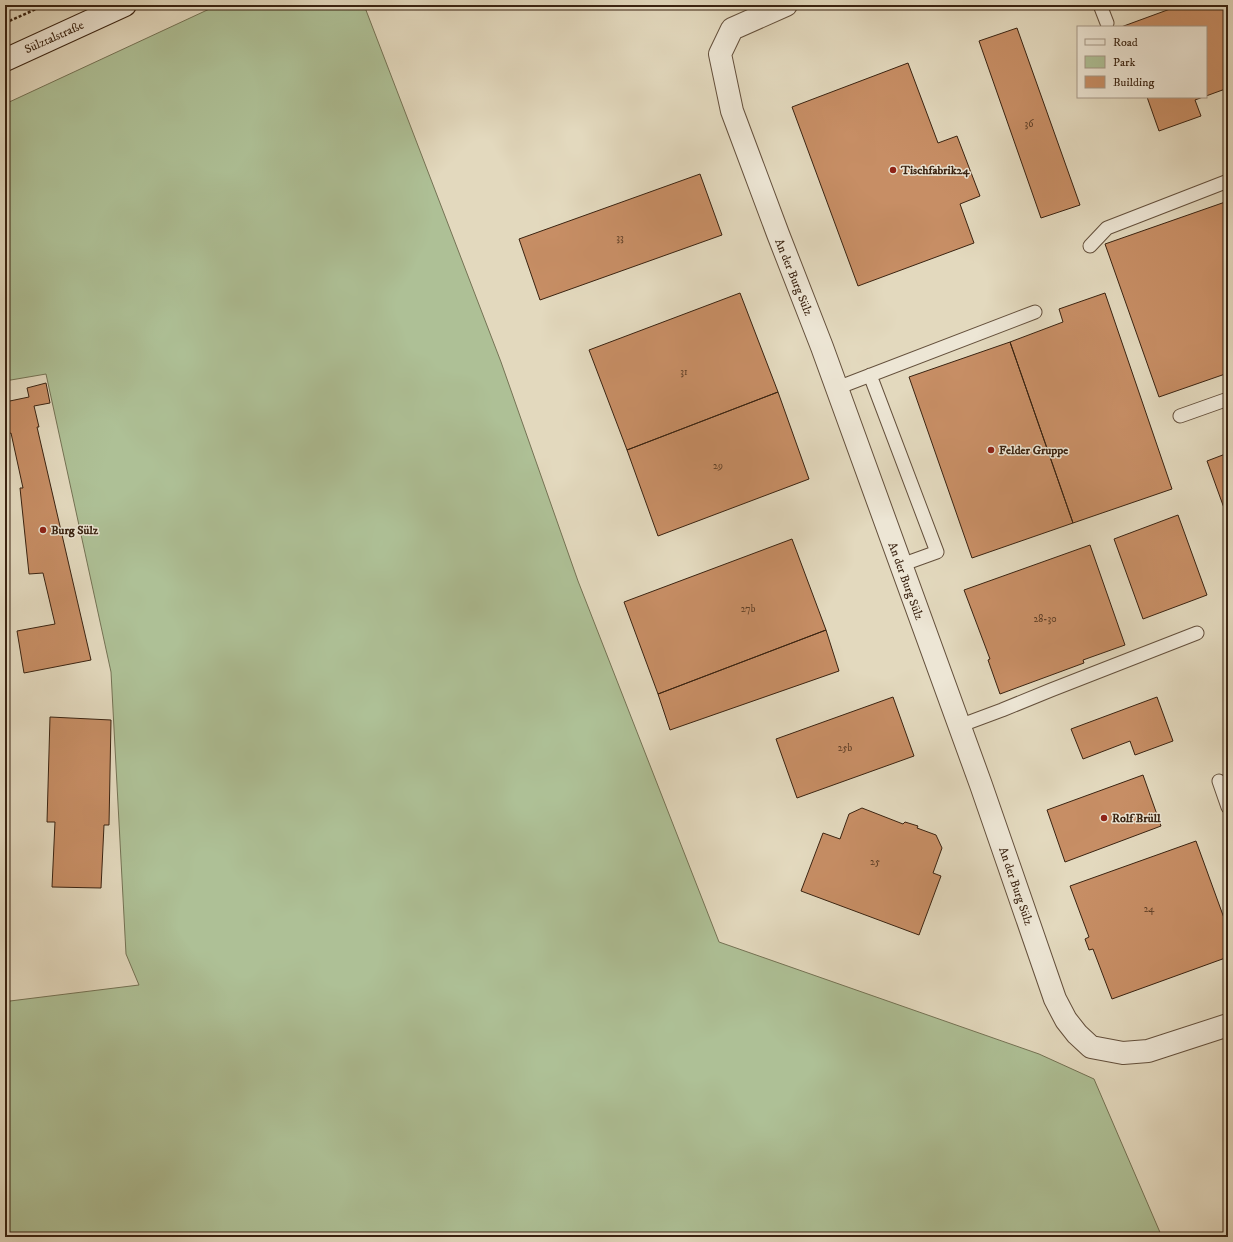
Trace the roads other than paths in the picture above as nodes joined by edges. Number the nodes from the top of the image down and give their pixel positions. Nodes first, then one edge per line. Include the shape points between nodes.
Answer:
1 (125, 5) edge
2 (786, 5) edge
3 (1100, 5) edge
4 (1107, 23) dead end
5 (5, 60) edge
6 (1228, 181) edge
7 (1090, 246) dead end
8 (1035, 312) dead end
9 (870, 375) junction
10 (837, 388) junction
11 (1228, 399) edge
12 (1180, 416) dead end
13 (901, 565) junction
14 (1197, 633) dead end
15 (959, 726) junction
16 (1219, 781) dead end
17 (1228, 807) edge
18 (1228, 1025) edge

1 - 5 street, Sülztalstraße
2 - 10 street, An der Burg Sülz via 732,29 720,54 732,111
3 - 4 lane
6 - 7 lane via 1106,228
8 - 9 lane
9 - 10 lane
9 - 13 lane via 938,552
10 - 13 street, An der Burg Sülz
11 - 12 lane
13 - 15 street, An der Burg Sülz
14 - 15 lane
15 - 18 street, An der Burg Sülz via 1055,999 1077,1034 1092,1047 1124,1053 1148,1051
16 - 17 lane

